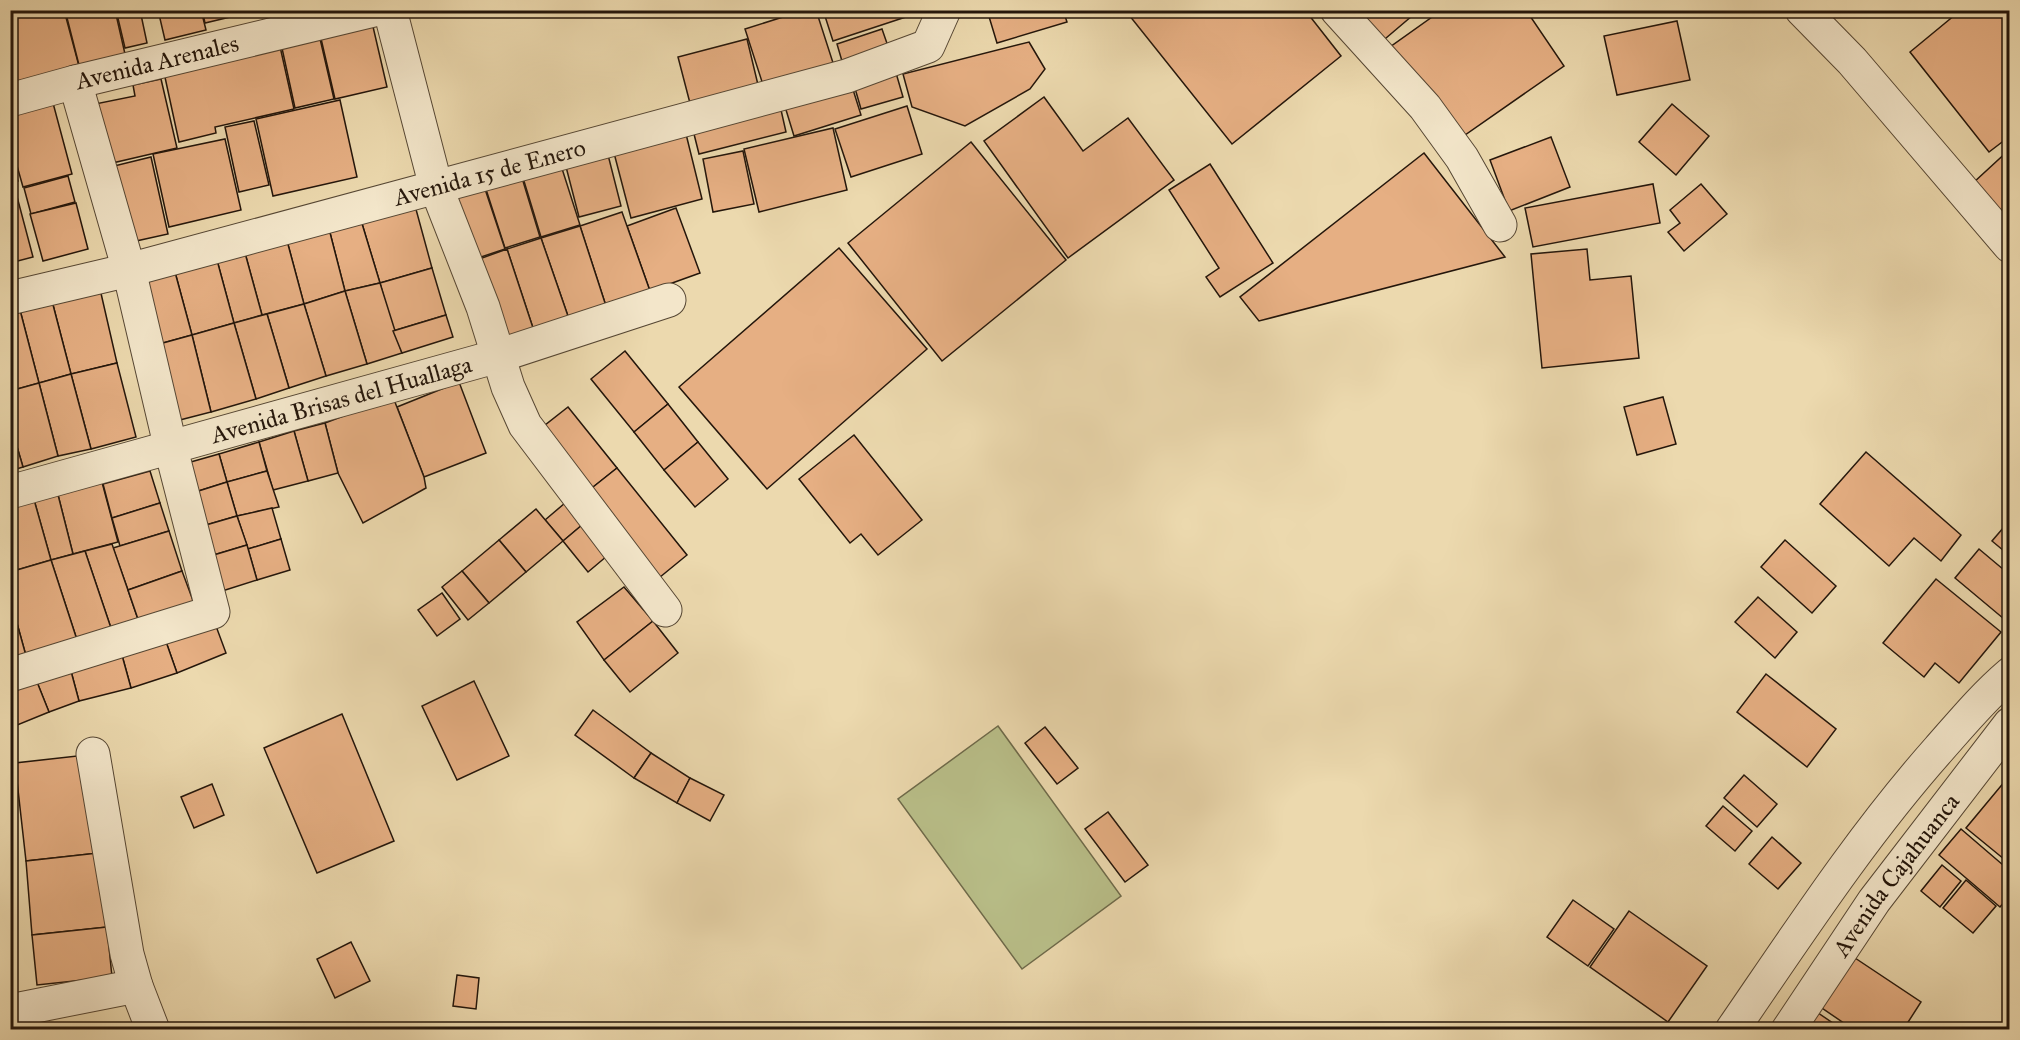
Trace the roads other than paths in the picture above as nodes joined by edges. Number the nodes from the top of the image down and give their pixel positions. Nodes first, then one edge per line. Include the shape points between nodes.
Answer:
1 (374, 10) edge
2 (390, 10) edge
3 (944, 10) edge
4 (1337, 10) edge
5 (1802, 10) edge
6 (75, 82) junction
7 (10, 100) edge
8 (436, 187) junction
9 (1500, 225) dead end
10 (2010, 246) edge
11 (129, 270) junction
12 (10, 298) edge
13 (669, 300) dead end
14 (498, 356) junction
15 (171, 449) junction
16 (10, 492) edge
17 (665, 610) dead end
18 (2010, 674) edge
19 (10, 675) edge
20 (2010, 724) edge
21 (93, 754) dead end
22 (136, 986) junction
23 (31, 1015) edge
24 (153, 1029) edge
25 (1732, 1029) edge
26 (1788, 1029) edge

1 - 6 street, Avenida Arenales
2 - 8 street
3 - 8 street, Avenida 15 de Enero via 928,46 847,76
4 - 9 street via 1425,107 1462,158
5 - 10 street via 1852,61
6 - 7 street, Avenida Arenales
6 - 11 street
8 - 11 street, Avenida 15 de Enero
8 - 14 street
11 - 12 street, Avenida 15 de Enero
11 - 15 street
13 - 14 street, Avenida Brisas del Huallaga
14 - 15 street, Avenida Brisas del Huallaga
14 - 17 street via 525,425
15 - 16 street, Avenida Brisas del Huallaga
15 - 19 street via 213,612
18 - 25 street via 1988,692 1859,846
20 - 26 street, Avenida Cajahuanca via 1874,902
21 - 22 street
22 - 23 street
22 - 24 street

